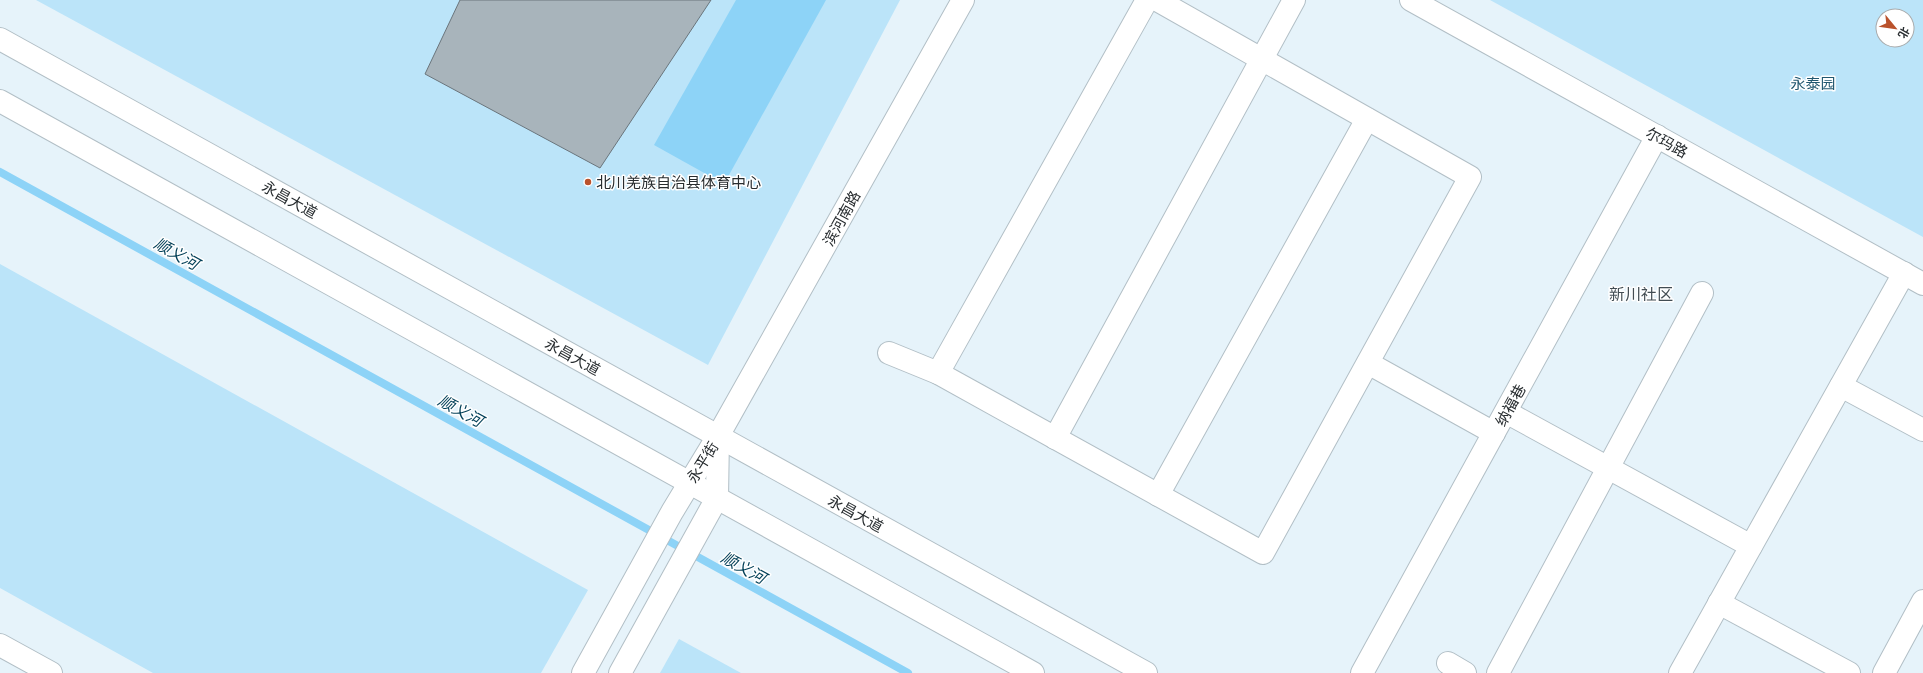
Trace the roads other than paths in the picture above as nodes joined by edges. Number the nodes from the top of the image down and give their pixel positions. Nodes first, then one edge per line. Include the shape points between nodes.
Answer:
1 (963, 0) edge
2 (1147, 0) edge
3 (1156, 0) edge
4 (1294, 0) edge
5 (1411, 0) edge
6 (0, 39) edge
7 (1262, 59) junction
8 (0, 101) edge
9 (1367, 119) junction
10 (1657, 136) junction
11 (1904, 273) junction
12 (1923, 284) edge
13 (1702, 293) dead end
14 (889, 353) dead end
15 (1368, 363) junction
16 (938, 373) junction
17 (1841, 386) junction
18 (1506, 412) junction
19 (1923, 430) edge
20 (1494, 433) junction
21 (718, 436) junction
22 (1055, 438) junction
23 (1608, 468) junction
24 (689, 482) junction
25 (1158, 495) junction
26 (717, 498) junction
27 (1751, 546) junction
28 (1923, 601) edge
29 (1719, 603) junction
30 (0, 645) edge
31 (51, 673) edge
32 (583, 673) edge
33 (620, 673) edge
34 (1033, 673) edge
35 (1146, 673) edge
36 (1362, 673) edge
37 (1498, 673) edge
38 (1680, 673) edge
39 (1849, 673) edge
40 (1884, 673) edge

1 - 21 street, 滨河南路
2 - 16 street
3 - 7 street
4 - 7 street
5 - 10 street, 尔玛路
6 - 21 street, 永昌大道
7 - 9 street
7 - 22 street
8 - 24 street
9 - 15 street via 1470,177
9 - 25 street
10 - 11 street, 尔玛路
10 - 18 street, 纳福巷
11 - 12 street, 尔玛路
11 - 17 street
13 - 23 street
14 - 16 street
15 - 20 street
15 - 25 street via 1263,553
16 - 22 street
17 - 19 street
17 - 27 street
18 - 20 street, 纳福巷
18 - 23 street
20 - 36 street, 纳福巷
21 - 24 street, 永平街
21 - 26 street, 永平街
21 - 35 street, 永昌大道
22 - 25 street
23 - 27 street
23 - 37 street
24 - 26 street
24 - 32 street, 永平街
26 - 33 street, 永平街
26 - 34 street
27 - 29 street
28 - 40 street
29 - 38 street
29 - 39 street
30 - 31 street

